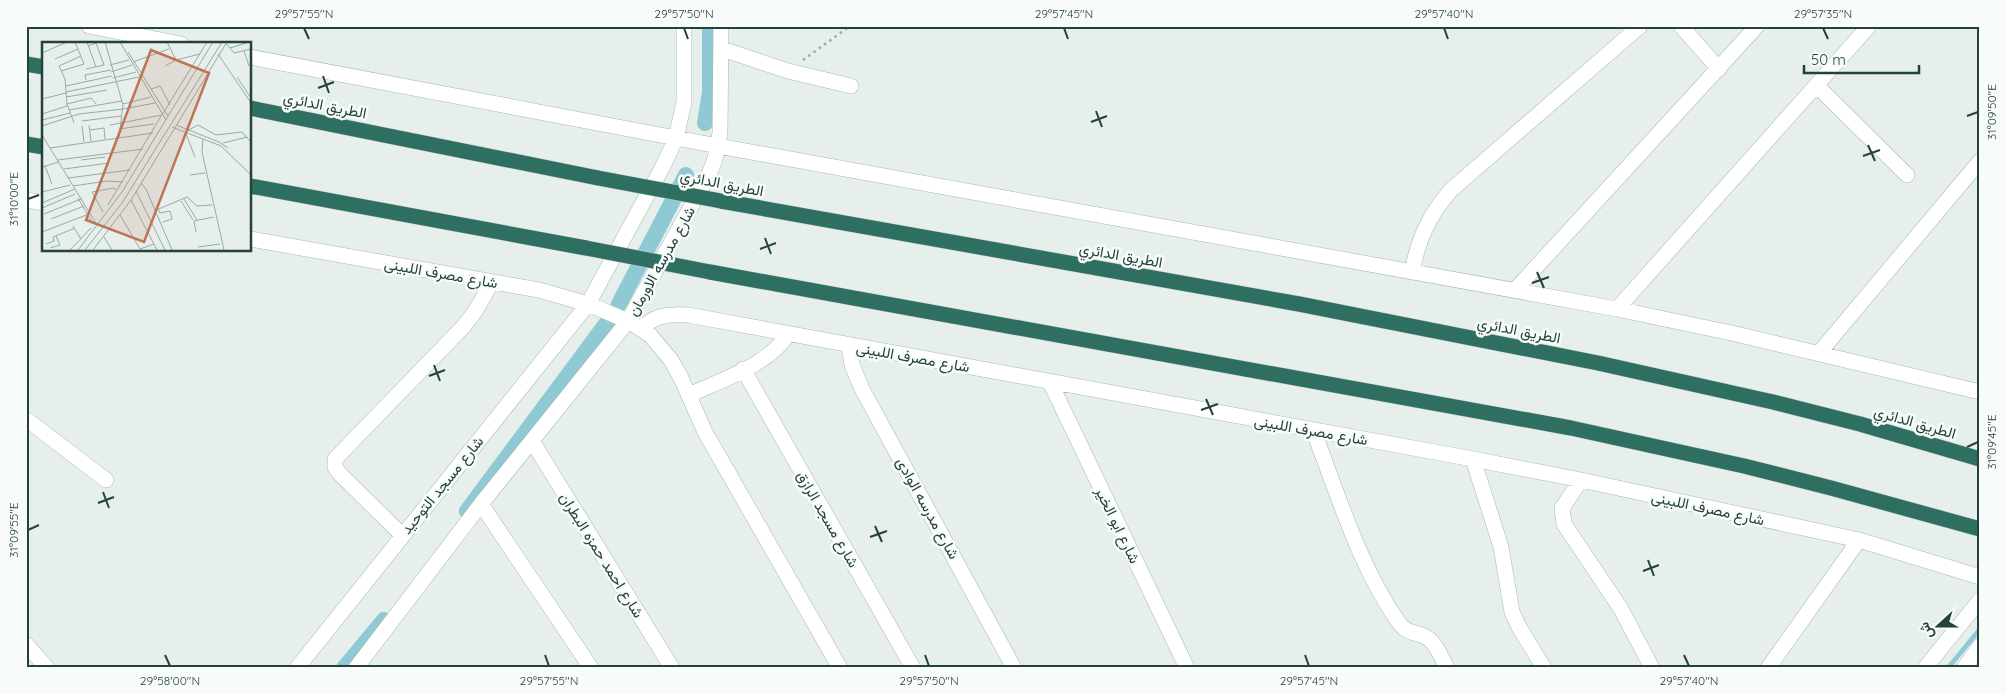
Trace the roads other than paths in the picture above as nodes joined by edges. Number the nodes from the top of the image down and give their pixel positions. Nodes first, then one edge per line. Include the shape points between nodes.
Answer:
1 (89, 26) edge
2 (684, 26) edge
3 (721, 26) edge
4 (1639, 26) edge
5 (1680, 26) edge
6 (1757, 26) edge
7 (1869, 26) edge
8 (171, 42) edge
9 (722, 49) junction
10 (251, 57) edge
11 (26, 64) edge
12 (42, 67) edge
13 (1719, 69) junction
14 (1816, 85) junction
15 (851, 86) dead end
16 (251, 108) edge
17 (676, 138) junction
18 (26, 144) edge
19 (718, 146) junction
20 (42, 147) edge
21 (1980, 162) edge
22 (1907, 176) dead end
23 (251, 186) edge
24 (26, 200) edge
25 (42, 204) edge
26 (251, 239) edge
27 (1412, 272) junction
28 (492, 282) junction
29 (1515, 290) junction
30 (588, 304) junction
31 (1617, 309) junction
32 (634, 325) junction
33 (788, 334) junction
34 (849, 346) junction
35 (1818, 353) junction
36 (743, 369) junction
37 (1050, 382) junction
38 (1980, 392) edge
39 (689, 395) junction
40 (26, 418) edge
41 (1314, 430) junction
42 (532, 441) junction
43 (1473, 459) junction
44 (1980, 459) edge
45 (106, 480) dead end
46 (1581, 480) junction
47 (481, 504) junction
48 (1980, 529) edge
49 (402, 535) junction
50 (1859, 540) junction
51 (1980, 577) edge
52 (1980, 600) edge
53 (26, 644) edge
54 (1980, 646) edge
55 (47, 668) edge
56 (297, 668) edge
57 (356, 668) edge
58 (591, 668) edge
59 (672, 668) edge
60 (840, 668) edge
61 (913, 668) edge
62 (1014, 668) edge
63 (1187, 668) edge
64 (1447, 668) edge
65 (1544, 668) edge
66 (1652, 668) edge
67 (1768, 668) edge
68 (1925, 668) edge
69 (1964, 668) edge

1 - 8 street
2 - 17 street via 684,102
3 - 9 street, شارع مدرسه الاورمان
4 - 27 street via 1451,190 1425,227
5 - 13 street
6 - 13 street
7 - 14 street
9 - 15 street via 788,71
9 - 19 street, شارع مدرسه الاورمان
10 - 17 street
11 - 12 highway
13 - 29 street
14 - 22 street
14 - 31 street
16 - 44 highway, الطريق الدائري, bridge via 598,178 1299,304 1608,365 1773,402
17 - 19 street
17 - 30 street
18 - 20 highway
19 - 27 street
19 - 32 street, شارع مدرسه الاورمان via 710,172
21 - 35 street
23 - 48 highway, bridge via 1572,428 1764,471
24 - 25 street
26 - 28 street, شارع مصرف اللبينى
27 - 29 street
28 - 30 street, شارع مصرف اللبينى via 539,290
28 - 49 street via 464,326 335,460 339,473
29 - 31 street
30 - 32 street, شارع مصرف اللبينى
30 - 49 street, شارع مسجد التوحيد
31 - 35 street
32 - 33 street, شارع مصرف اللبينى via 677,314
32 - 39 street via 650,335 671,360
32 - 42 street
33 - 34 street, شارع مصرف اللبينى
33 - 36 street via 765,358
34 - 37 street, شارع مصرف اللبينى
34 - 62 street, شارع مدرسه الوادى via 852,365 862,389
35 - 38 street
36 - 39 street
36 - 61 street, شارع مسجد الرازق
37 - 41 street, شارع مصرف اللبينى
37 - 63 street, شارع ابو الخير
39 - 60 street via 704,432
40 - 45 street
41 - 43 street, شارع مصرف اللبينى
41 - 64 street via 1362,557 1397,621 1410,633 1431,640
42 - 47 street
42 - 59 street, شارع احمد حمزه البطران
43 - 46 street, شارع مصرف اللبينى
43 - 65 street via 1501,547 1512,612
46 - 50 street, شارع مصرف اللبينى
46 - 66 street via 1562,508 1564,524 1621,609
47 - 57 street
47 - 58 street
49 - 56 street, شارع مسجد التوحيد
50 - 51 street, شارع مصرف اللبينى
50 - 67 street
52 - 68 street
53 - 55 street
54 - 69 street

